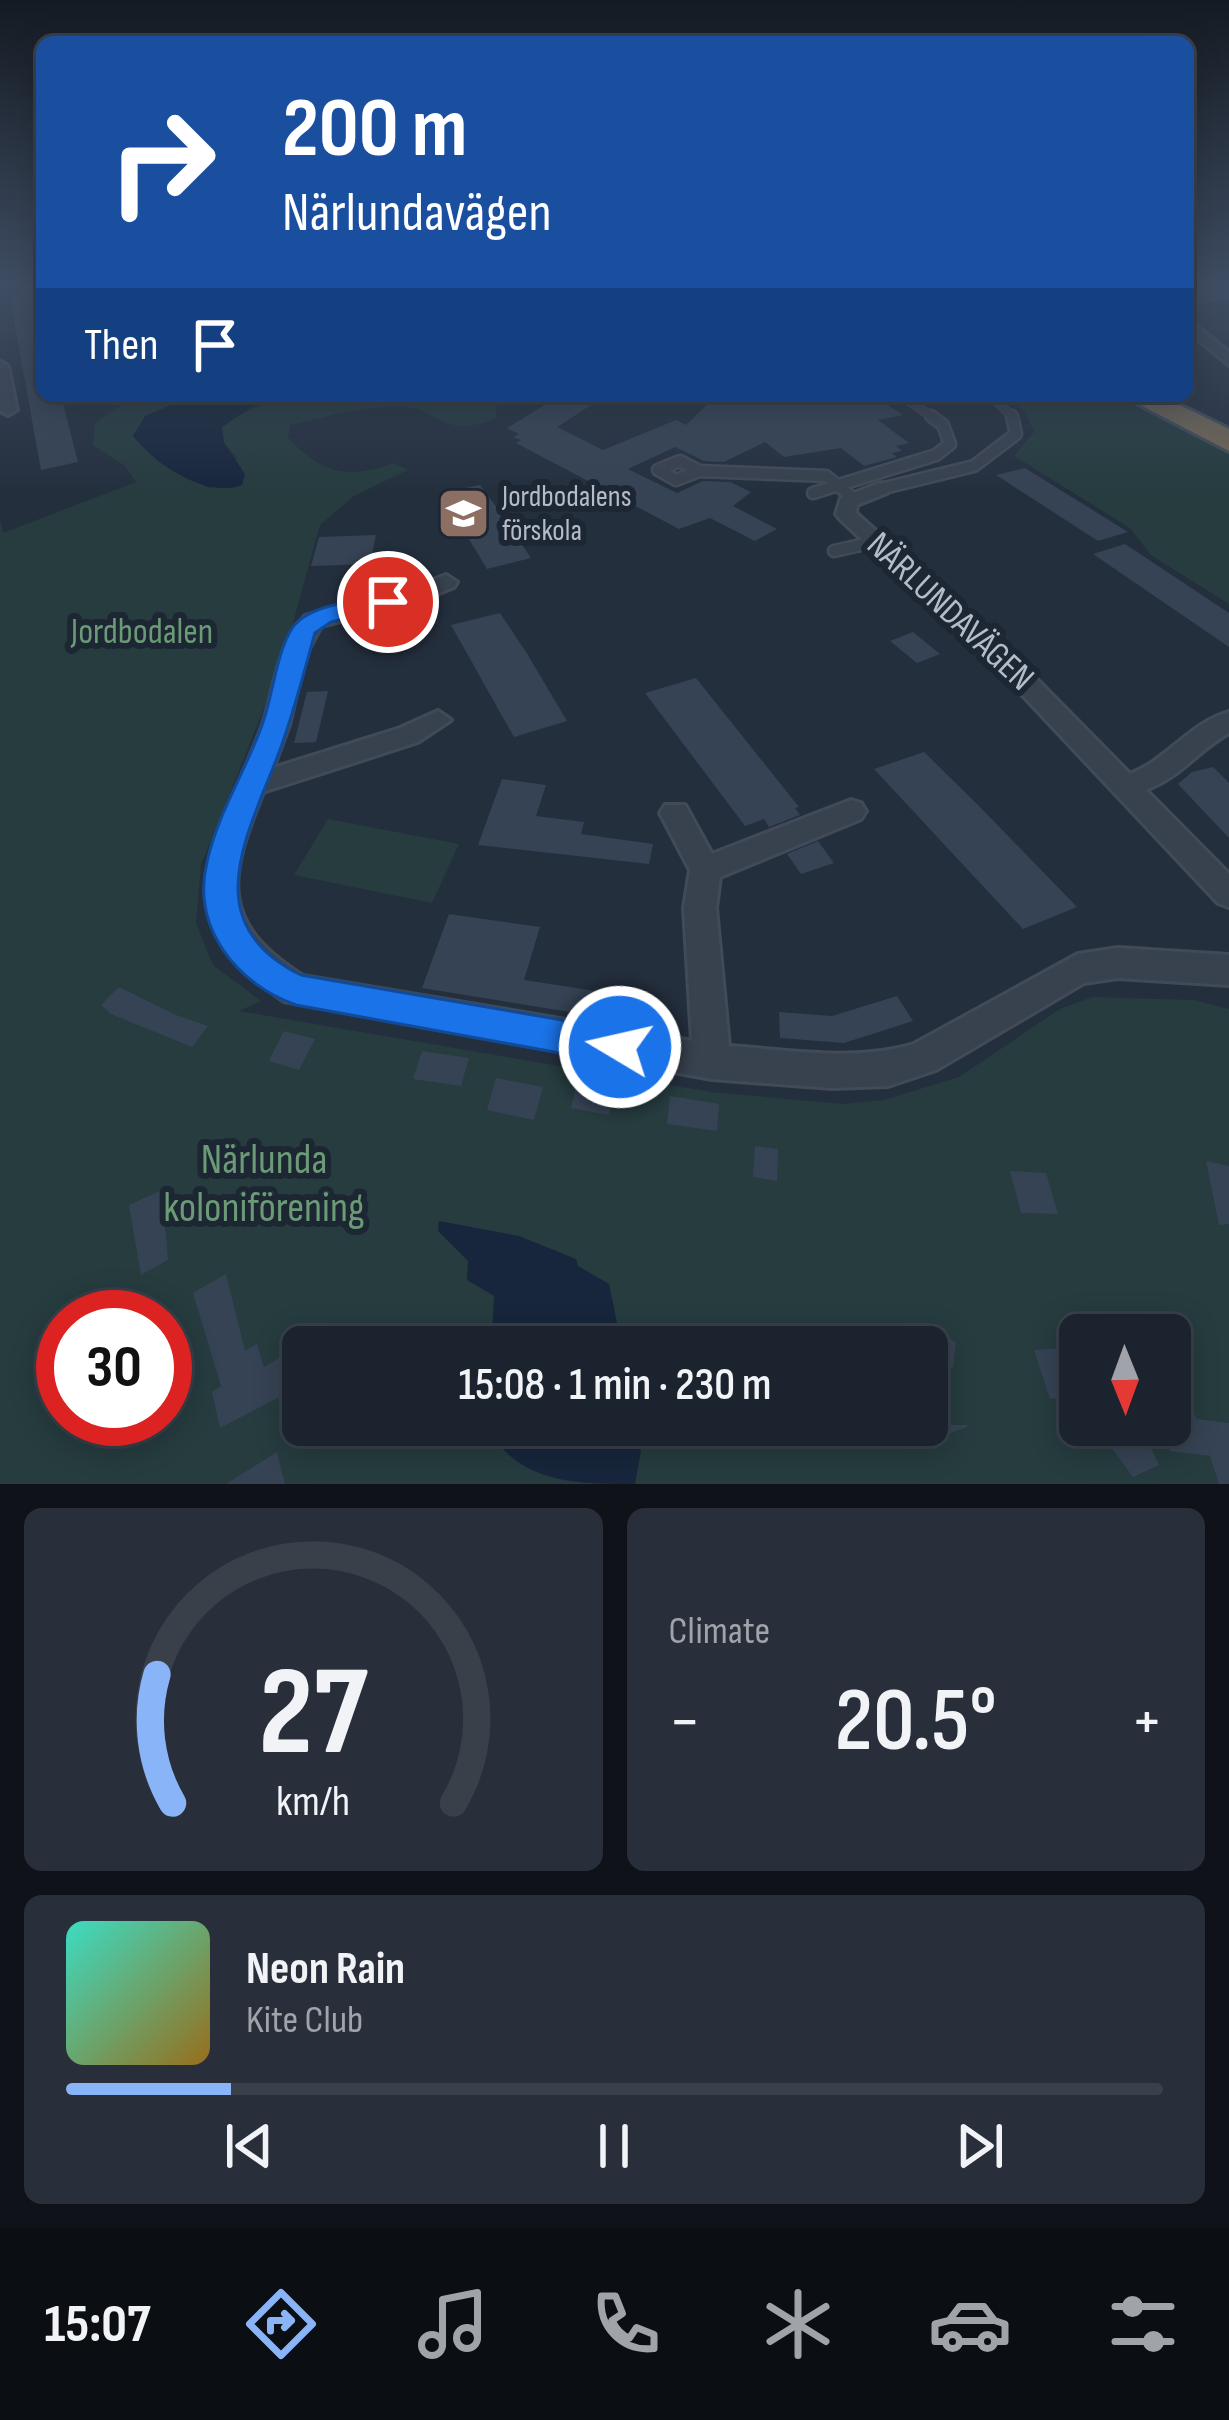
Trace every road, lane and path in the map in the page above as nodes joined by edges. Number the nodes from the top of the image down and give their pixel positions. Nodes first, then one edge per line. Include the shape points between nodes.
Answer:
1 (0, 366) edge
2 (910, 402) edge
3 (997, 402) edge
4 (1150, 402) edge
5 (1192, 402) edge
6 (8, 410) dead end
7 (1229, 419) edge
8 (1229, 441) edge
9 (699, 472) dead end
10 (834, 483) junction
11 (880, 489) joint
12 (813, 494) dead end
13 (854, 499) junction
14 (874, 542) junction
15 (834, 551) dead end
16 (446, 581) dead end
17 (438, 720) dead end
18 (1229, 721) edge
19 (251, 785) junction
20 (1129, 785) junction
21 (850, 811) dead end
22 (675, 813) dead end
23 (705, 869) junction
24 (1229, 894) edge
25 (1229, 970) edge
26 (712, 1062) junction

1 - 6 street
2 - 10 lane via 943,425 950,444 919,463
3 - 11 lane, NÄRLUNDAVÄGEN via 1016,421 1004,450
4 - 8 highway
5 - 7 highway
9 - 10 lane via 826,476
10 - 12 lane
10 - 13 lane
11 - 13 street, NÄRLUNDAVÄGEN
13 - 14 street, NÄRLUNDAVÄGEN via 843,510
14 - 15 lane
14 - 20 street, NÄRLUNDAVÄGEN
16 - 19 street via 308,625
17 - 19 street
18 - 20 street via 1166,770
19 - 26 street via 226,846 222,905 236,947 266,975 333,999
20 - 24 street, NÄRLUNDAVÄGEN
21 - 23 street
22 - 23 street
23 - 26 street via 700,908
25 - 26 street via 1118,963 1078,969 923,1058 888,1069

